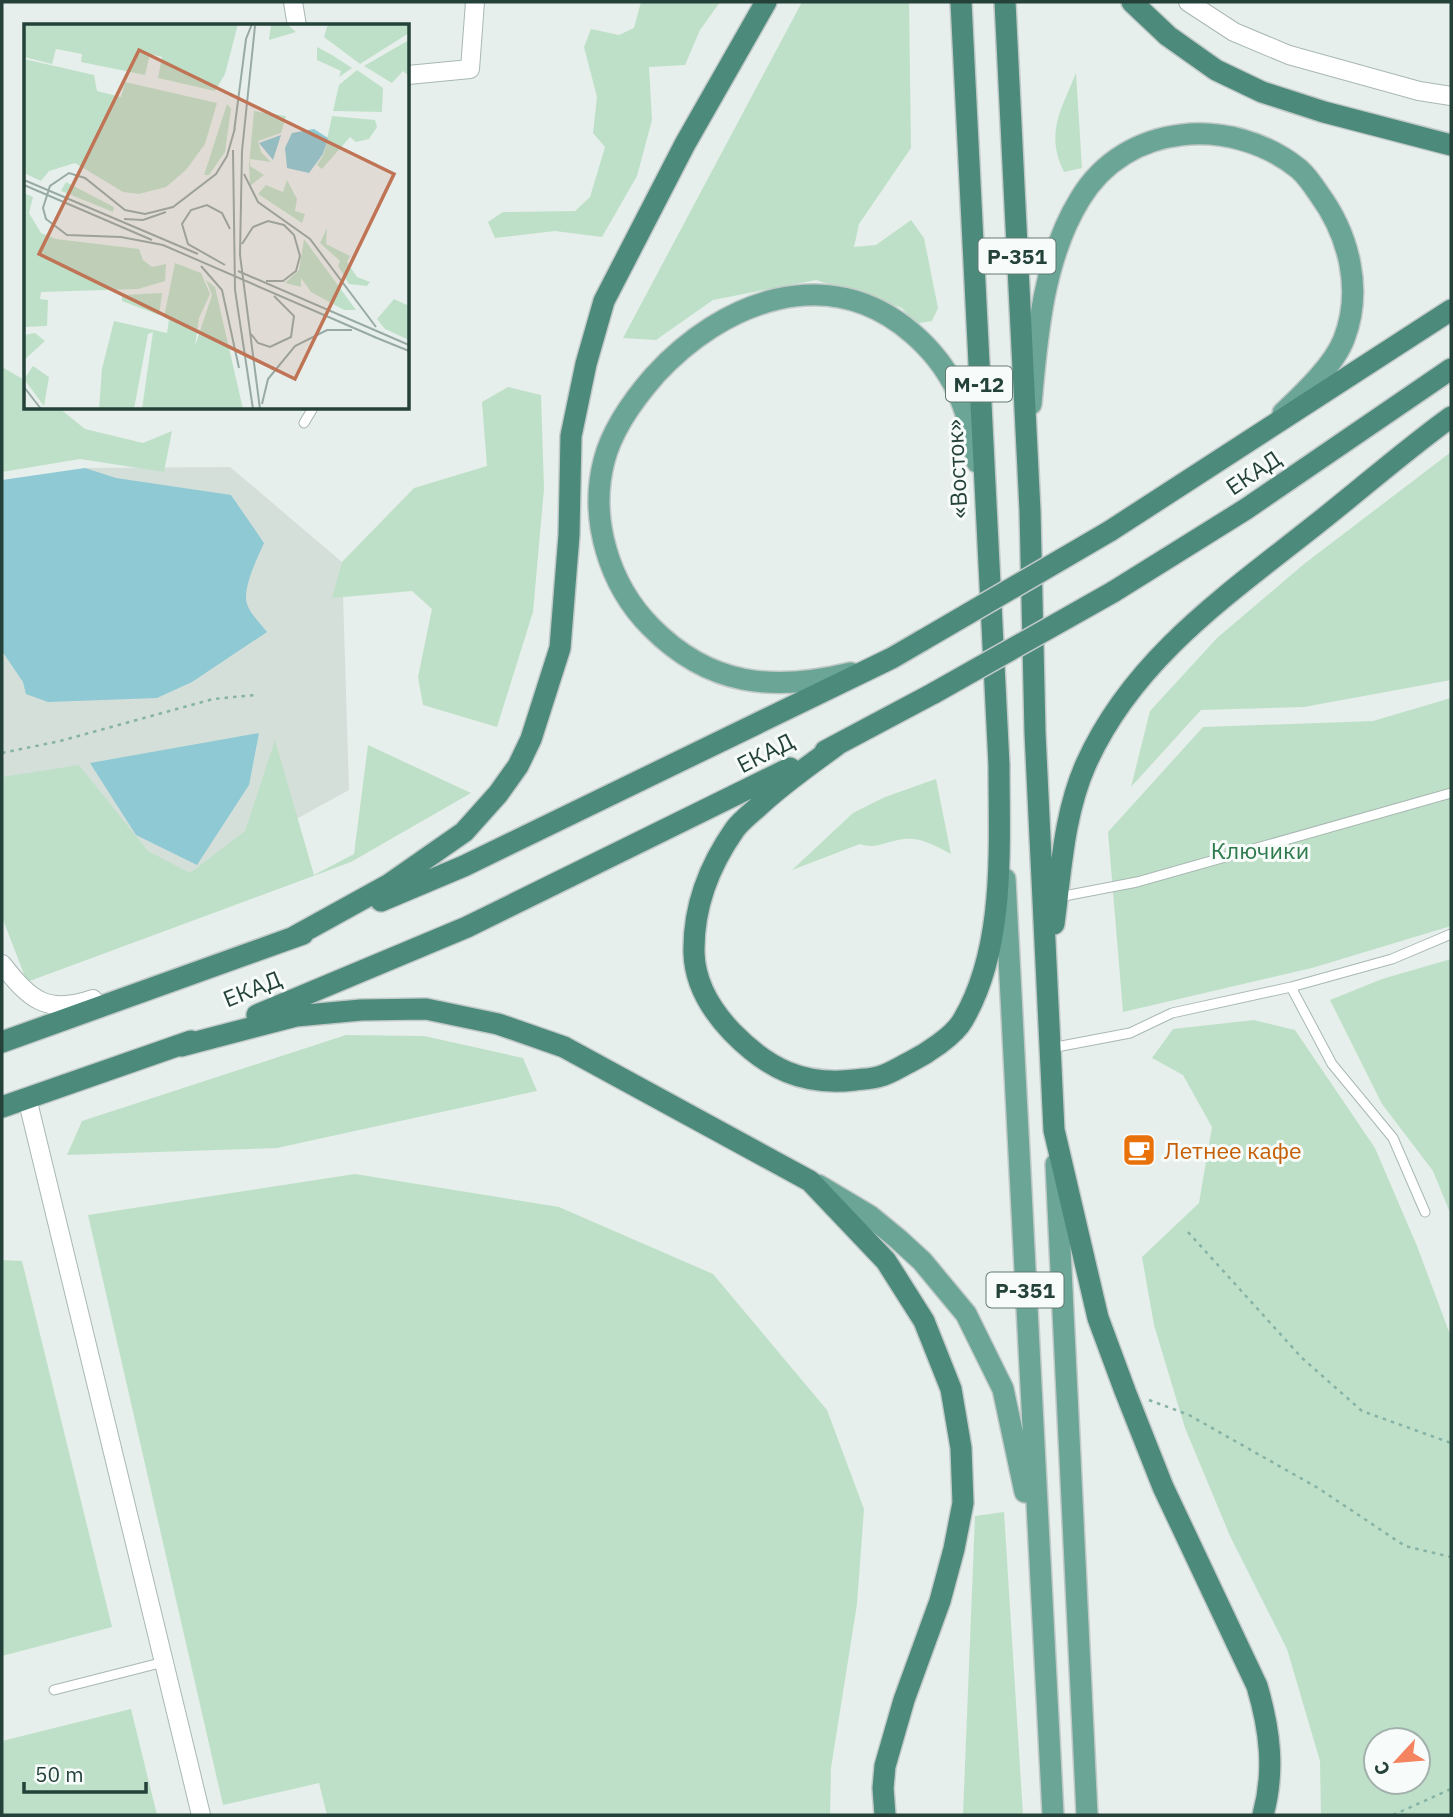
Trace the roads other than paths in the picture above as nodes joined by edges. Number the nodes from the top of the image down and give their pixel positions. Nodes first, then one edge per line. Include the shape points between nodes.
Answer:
1 (293, 2) edge
2 (475, 2) edge
3 (765, 2) edge
4 (961, 2) edge
5 (1005, 2) edge
6 (1132, 2) edge
7 (1188, 2) edge
8 (297, 24) edge
9 (410, 75) edge
10 (1451, 96) edge
11 (1451, 145) edge
12 (1451, 310) edge
13 (1451, 369) edge
14 (312, 410) edge
15 (1451, 417) edge
16 (304, 423) dead end
17 (1262, 433) junction
18 (1030, 511) junction
19 (986, 538) junction
20 (892, 658) junction
21 (837, 745) junction
22 (999, 765) junction
23 (1451, 793) edge
24 (1051, 897) junction
25 (1451, 934) edge
26 (292, 939) junction
27 (2, 964) edge
28 (201, 970) junction
29 (1291, 987) junction
30 (2, 1042) edge
31 (181, 1046) junction
32 (1051, 1048) junction
33 (27, 1098) junction
34 (2, 1107) edge
35 (1055, 1130) junction
36 (810, 1181) junction
37 (1425, 1212) dead end
38 (1038, 1556) junction
39 (164, 1662) junction
40 (54, 1690) dead end
41 (201, 1815) edge
42 (885, 1815) edge
43 (1053, 1815) edge
44 (1087, 1815) edge
45 (1263, 1815) edge

1 - 8 street
2 - 9 street via 470,69
3 - 26 highway via 604,301 571,436 561,648 536,727 518,766 464,832 388,885
4 - 19 highway, «Восток» / М-12
5 - 18 highway, Р-351
6 - 11 highway via 1168,36 1216,69 1262,92
7 - 10 street via 1234,32 1289,55
12 - 17 highway, ЕКАД
13 - 21 highway, ЕКАД, bridge via 1246,509 1113,592
14 - 16 lane
15 - 24 highway via 1218,602 1146,668 1113,713 1086,765
17 - 18 main road via 1310,386 1344,340 1353,287 1340,229 1300,170 1260,145 1202,134 1142,145 1108,163 1093,181 1057,248 1045,297 1030,417
17 - 20 highway, ЕКАД, bridge via 1110,531
18 - 24 highway, Р-351 via 1035,733
19 - 20 main road via 974,443 952,379 923,342 875,309 807,295 751,305 700,333 642,390 604,461 600,515 612,569 644,621 701,666 757,682 826,679
19 - 22 highway, «Восток» / М-12
20 - 26 highway, ЕКАД via 464,866
21 - 22 highway, «Восток» via 736,827 704,884 694,955 701,988 720,1020 751,1052 798,1077 833,1083 880,1077 926,1054 962,1023 978,988 992,934 999,874
21 - 31 highway, ЕКАД via 467,927
22 - 38 main road, Р-351
23 - 24 lane via 1137,882
24 - 32 highway, Р-351 via 1047,974
25 - 29 lane via 1392,959
26 - 28 highway, ЕКАД
27 - 28 street via 32,996 51,1005 72,1006
28 - 30 highway, ЕКАД
29 - 32 lane via 1172,1013 1130,1033
29 - 37 lane via 1332,1063 1393,1138
31 - 33 highway, ЕКАД
31 - 36 highway via 296,1016 361,1010 426,1009 498,1024 564,1046
32 - 35 highway, Р-351
33 - 34 highway
33 - 39 street
35 - 44 main road, Р-351
35 - 45 highway via 1098,1318 1163,1487 1264,1709 1270,1772
36 - 38 main road via 870,1216 898,1239 966,1314 1003,1389
36 - 42 highway via 886,1261 925,1321 951,1389 961,1448 963,1503 954,1549 888,1757
38 - 43 main road, Р-351
39 - 40 lane
39 - 41 street

